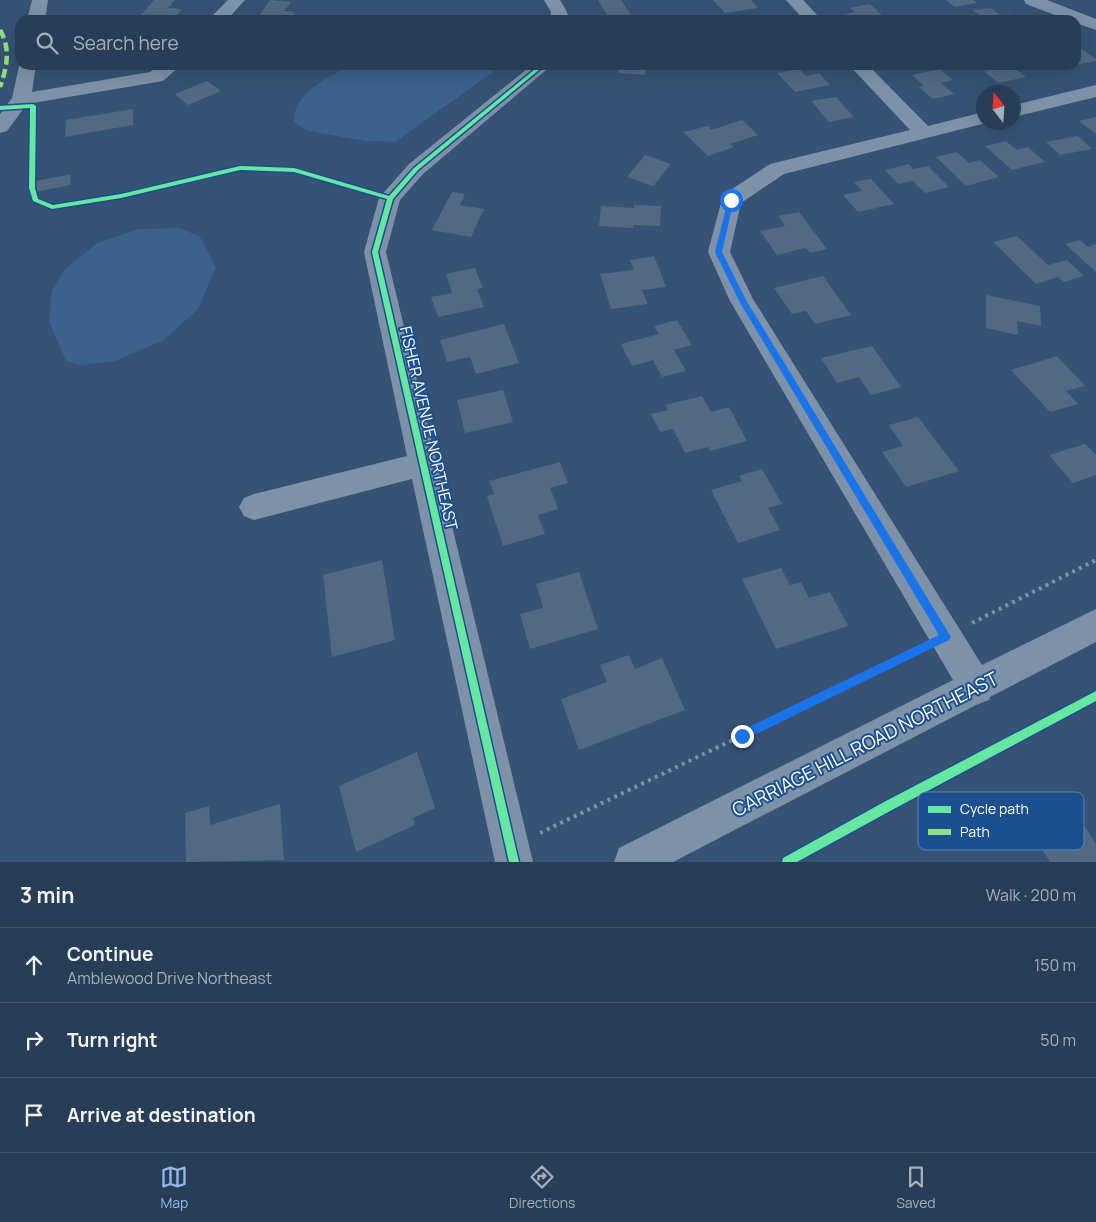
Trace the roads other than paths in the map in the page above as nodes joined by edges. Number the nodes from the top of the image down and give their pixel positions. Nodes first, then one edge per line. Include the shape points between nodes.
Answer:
1 (40, 0) edge
2 (237, 0) edge
3 (552, 0) edge
4 (794, 0) edge
5 (1032, 0) edge
6 (37, 15) edge
7 (222, 15) edge
8 (559, 15) edge
9 (808, 15) edge
10 (1070, 15) edge
11 (1081, 19) edge
12 (1096, 25) edge
13 (27, 70) edge
14 (165, 70) edge
15 (537, 70) edge
16 (863, 70) edge
17 (1096, 91) edge
18 (19, 102) junction
19 (1021, 108) edge
20 (976, 120) edge
21 (0, 127) edge
22 (923, 132) junction
23 (423, 464) junction
24 (254, 507) dead end
25 (1096, 626) edge
26 (976, 688) junction
27 (513, 855) edge
28 (633, 862) edge

1 - 6 street
2 - 7 street
3 - 8 street
4 - 9 street
5 - 10 street
11 - 12 street
13 - 18 street
14 - 18 street via 149,79
15 - 23 street, FISHER AVENUE NORTHEAST via 416,169 390,198 375,252
16 - 22 street
17 - 19 street
18 - 21 street
20 - 22 street
22 - 26 street via 777,169 731,200 719,252 742,301
23 - 24 street
23 - 27 street, FISHER AVENUE NORTHEAST
25 - 26 street, CARRIAGE HILL ROAD NORTHEAST
26 - 28 street, CARRIAGE HILL ROAD NORTHEAST

